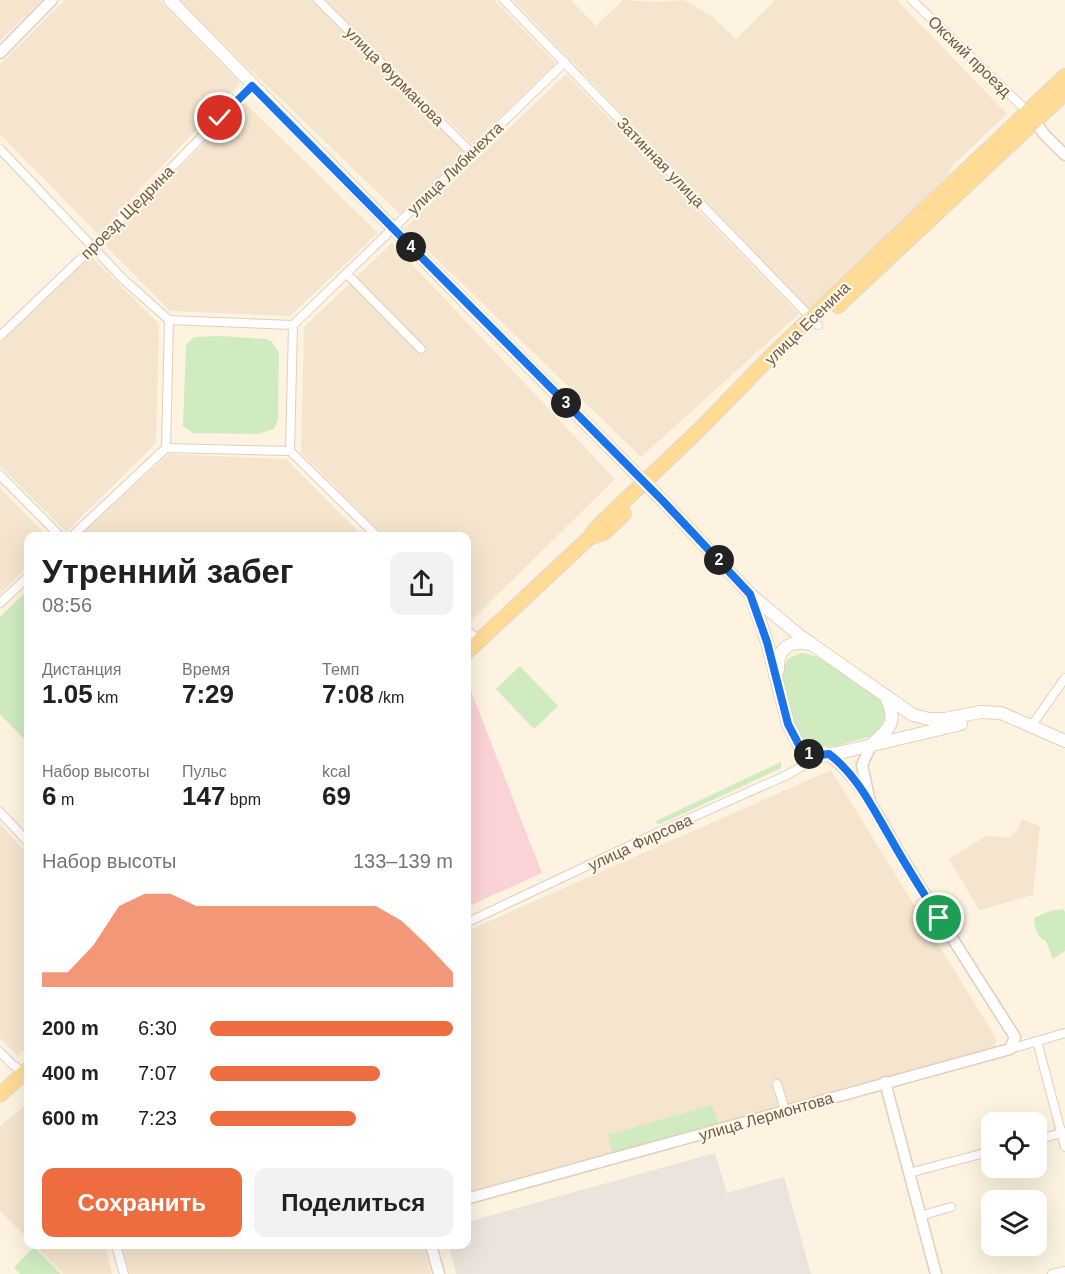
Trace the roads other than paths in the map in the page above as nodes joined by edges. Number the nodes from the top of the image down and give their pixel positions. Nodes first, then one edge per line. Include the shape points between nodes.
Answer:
1 (52, 0) edge
2 (170, 0) edge
3 (318, 0) edge
4 (504, 0) edge
5 (912, 0) edge
6 (0, 53) edge
7 (565, 62) junction
8 (1065, 76) edge
9 (252, 86) junction
10 (1065, 93) edge
11 (1031, 117) junction
12 (0, 149) edge
13 (471, 152) junction
14 (1065, 155) edge
15 (393, 229) junction
16 (93, 247) junction
17 (346, 273) junction
18 (170, 320) junction
19 (815, 322) junction
20 (293, 325) junction
21 (0, 336) edge
22 (421, 350) dead end
23 (166, 448) junction
24 (290, 451) junction
25 (0, 475) edge
26 (647, 485) junction
27 (56, 532) edge
28 (76, 532) edge
29 (373, 532) edge
30 (24, 581) edge
31 (750, 594) junction
32 (0, 603) edge
33 (471, 634) edge
34 (478, 641) junction
35 (800, 641) junction
36 (767, 642) junction
37 (471, 648) edge
38 (1065, 678) edge
39 (778, 684) junction
40 (884, 694) junction
41 (1027, 723) junction
42 (1065, 741) edge
43 (871, 745) junction
44 (829, 754) junction
45 (810, 756) junction
46 (869, 800) junction
47 (0, 812) edge
48 (24, 838) edge
49 (471, 921) edge
50 (1065, 1033) edge
51 (1037, 1041) junction
52 (1010, 1049) junction
53 (0, 1052) edge
54 (24, 1070) edge
55 (24, 1075) edge
56 (885, 1083) junction
57 (777, 1084) dead end
58 (0, 1095) edge
59 (785, 1110) junction
60 (1063, 1132) edge
61 (1047, 1137) edge
62 (1065, 1147) edge
63 (981, 1154) edge
64 (909, 1173) junction
65 (471, 1198) edge
66 (951, 1207) dead end
67 (920, 1216) junction
68 (117, 1249) edge
69 (432, 1249) edge
70 (1065, 1270) edge
71 (124, 1274) edge
72 (439, 1274) edge
73 (936, 1274) edge
74 (1052, 1274) edge

1 - 6 street
2 - 9 main road
3 - 13 street, улица Фурманова
4 - 7 street, Затинная улица
5 - 11 street, Окский проезд
7 - 13 street, улица Либкнехта
7 - 19 street, Затинная улица
8 - 11 main road
9 - 15 main road
9 - 16 street, проезд Щедрина
10 - 11 main road
11 - 14 street
11 - 19 main road, улица Есенина
12 - 16 street
13 - 15 street, улица Либкнехта
15 - 17 street, улица Либкнехта
15 - 26 main road
16 - 18 street
16 - 21 street, проезд Щедрина
17 - 20 street, улица Либкнехта
17 - 22 street
18 - 20 street
18 - 23 street
19 - 26 main road, улица Есенина via 776,351
20 - 24 street
23 - 24 street
23 - 28 street
24 - 29 street
25 - 27 street
26 - 31 main road
26 - 34 main road, улица Есенина
30 - 32 street
31 - 35 main road
31 - 36 main road
33 - 34 street
34 - 37 main road, улица Есенина
35 - 36 main road
35 - 39 main road via 782,651 777,661
35 - 40 main road
36 - 39 main road
38 - 41 street
39 - 45 main road via 788,724 800,747
40 - 41 main road via 913,714 929,719 980,712 1001,713
40 - 43 main road via 892,710 892,722
41 - 42 main road
41 - 43 main road via 977,720
43 - 44 main road
43 - 46 street via 862,765
44 - 45 main road
44 - 46 street
45 - 49 street, улица Фирсова via 788,775
46 - 52 street via 1015,1037
47 - 48 street
50 - 51 street, улица Лермонтова
51 - 52 street, улица Лермонтова
51 - 60 street
52 - 56 street, улица Лермонтова
53 - 54 street
55 - 58 main road
56 - 59 street, улица Лермонтова
56 - 64 street
57 - 59 street
59 - 65 street, улица Лермонтова
60 - 61 street
60 - 62 street
63 - 64 street
64 - 67 street
66 - 67 street
67 - 73 street
68 - 71 street
69 - 72 street
70 - 74 street

